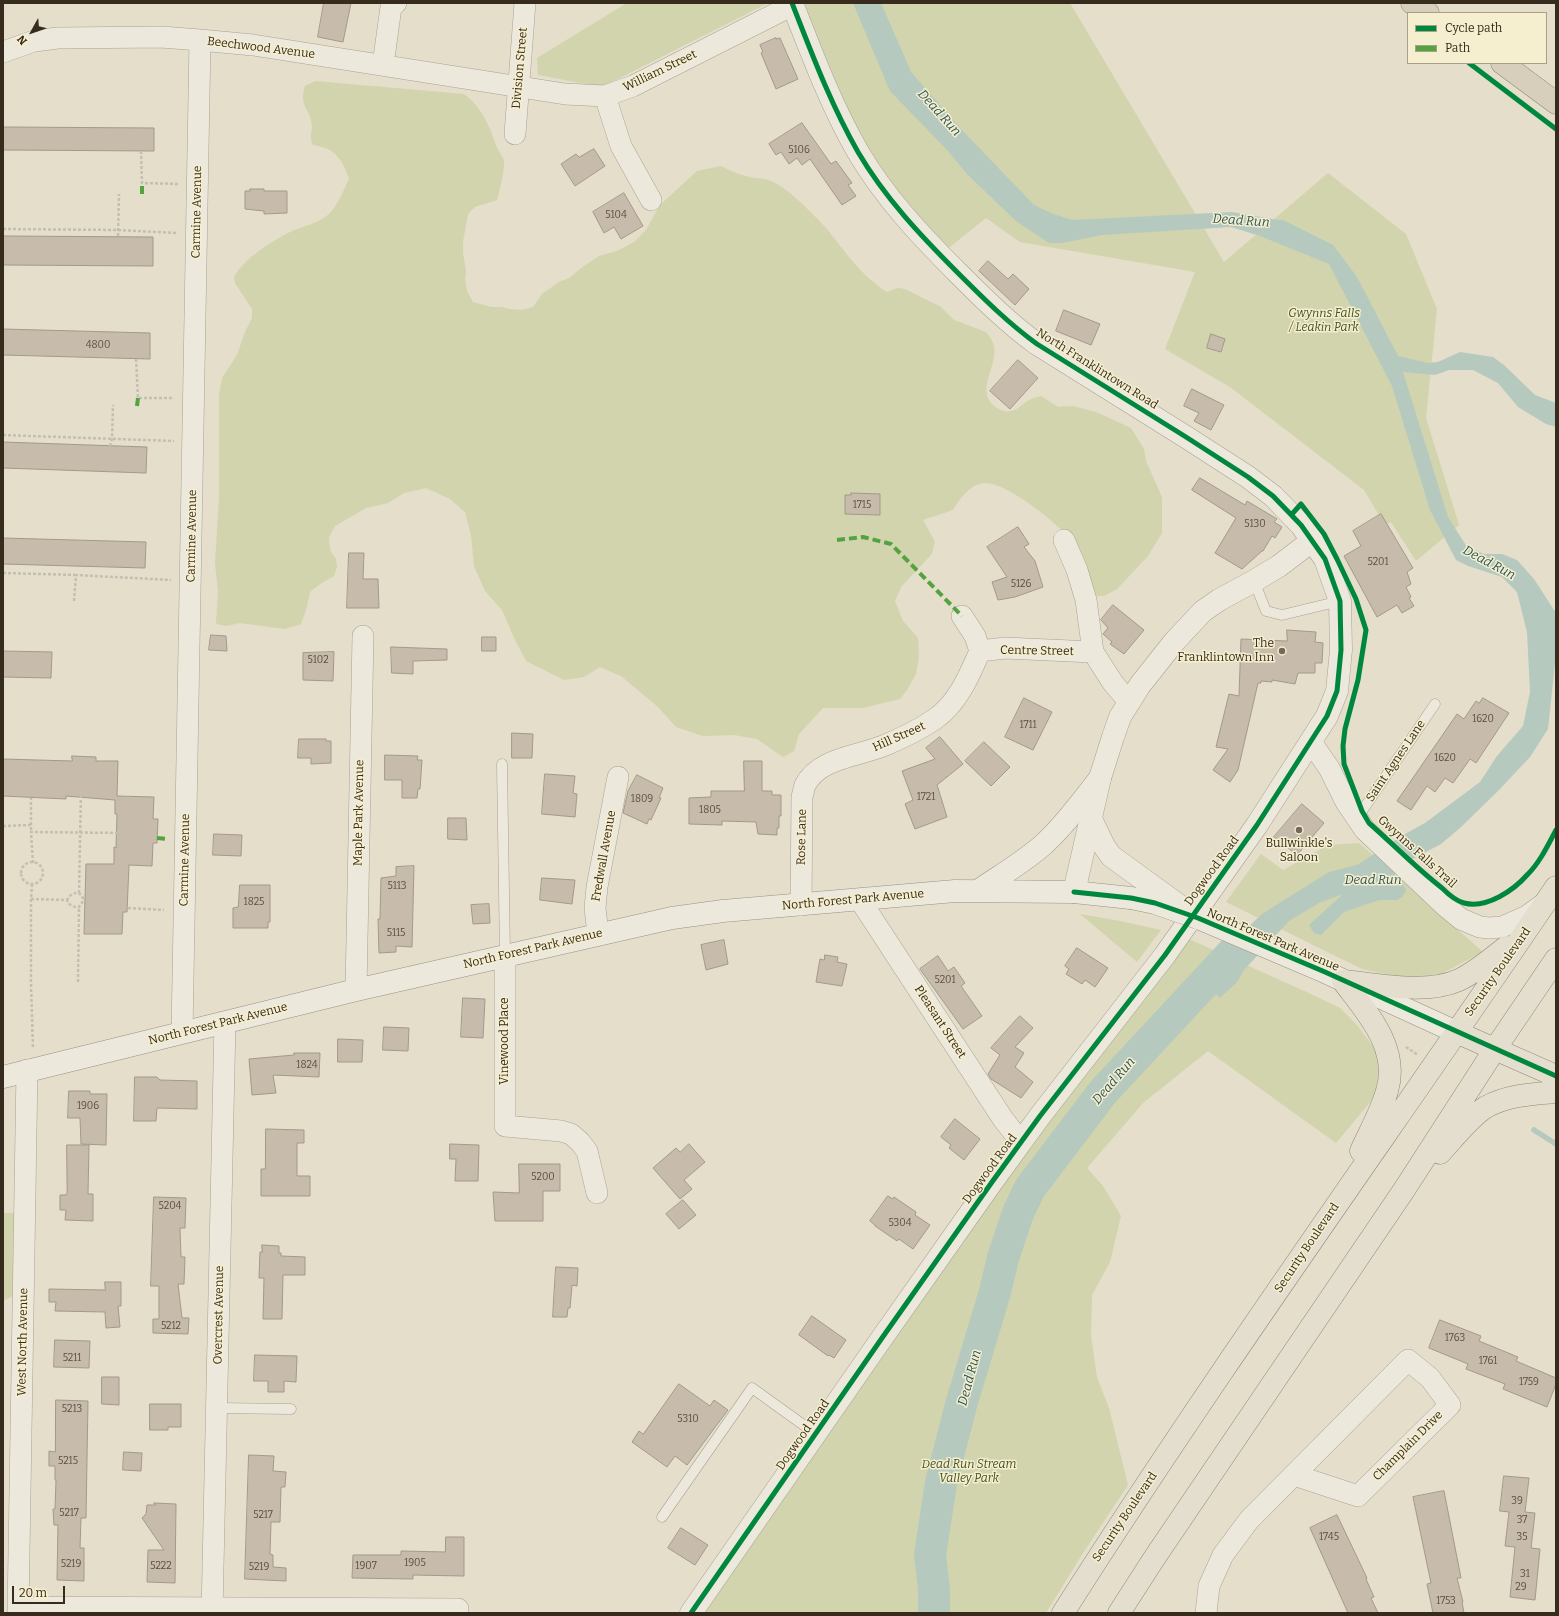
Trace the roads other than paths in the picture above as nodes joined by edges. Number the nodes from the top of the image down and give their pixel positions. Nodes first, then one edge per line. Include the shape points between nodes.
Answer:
1 (525, 3) edge
2 (1412, 3) edge
3 (391, 4) edge
4 (793, 4) edge
5 (1426, 12) edge
6 (200, 40) junction
7 (3, 52) edge
8 (1503, 64) edge
9 (383, 65) junction
10 (518, 87) junction
11 (605, 96) junction
12 (1556, 103) edge
13 (515, 134) dead end
14 (651, 200) dead end
15 (1064, 540) dead end
16 (1313, 540) junction
17 (1254, 581) junction
18 (1340, 601) junction
19 (962, 616) dead end
20 (363, 636) dead end
21 (980, 652) junction
22 (1093, 652) junction
23 (1128, 702) junction
24 (1435, 704) dead end
25 (1311, 742) junction
26 (502, 764) dead end
27 (815, 772) joint
28 (618, 777) dead end
29 (1100, 778) junction
30 (1358, 814) junction
31 (1091, 819) junction
32 (979, 890) junction
33 (1074, 892) junction
34 (1551, 895) edge
35 (860, 900) junction
36 (801, 905) junction
37 (1198, 918) junction
38 (598, 934) junction
39 (1524, 934) junction
40 (505, 955) junction
41 (1556, 960) edge
42 (1334, 977) junction
43 (356, 990) junction
44 (225, 1022) junction
45 (182, 1032) junction
46 (1456, 1032) junction
47 (1495, 1049) junction
48 (27, 1070) junction
49 (1556, 1076) edge
50 (3, 1077) edge
51 (1556, 1092) edge
52 (1021, 1142) junction
53 (1404, 1190) junction
54 (597, 1193) dead end
55 (1342, 1195) junction
56 (217, 1408) junction
57 (291, 1409) dead end
58 (816, 1434) junction
59 (1294, 1475) junction
60 (662, 1517) dead end
61 (458, 1609) dead end
62 (18, 1610) edge
63 (212, 1610) edge
64 (403, 1611) edge
65 (691, 1613) edge
66 (1063, 1613) edge
67 (1119, 1613) edge
68 (1206, 1613) edge

1 - 10 street, Division Street
2 - 5 highway
3 - 9 street
4 - 11 street, William Street via 633,86
4 - 16 street, North Franklintown Road via 826,90 858,152 894,205 915,230 1016,329 1248,477 1292,514
6 - 7 street, Beechwood Avenue via 58,38 34,41
6 - 9 street, Beechwood Avenue via 253,45
6 - 45 street, Carmine Avenue
8 - 12 highway
9 - 10 street, Beechwood Avenue
10 - 11 street, William Street via 565,94
10 - 13 street, Division Street
11 - 14 street via 621,146
15 - 22 street via 1078,570 1086,600
16 - 17 street
16 - 18 street, North Franklintown Road via 1325,559
17 - 18 lane via 1266,611 1282,616
17 - 23 street via 1203,611 1174,642
18 - 25 street, North Franklintown Road via 1341,650 1337,691 1327,716
19 - 21 street via 976,636
20 - 43 street, Maple Park Avenue
21 - 22 street, Centre Street via 1005,648
21 - 27 street, Hill Street via 962,690 936,719 883,746 833,762
22 - 23 street
23 - 29 street via 1120,717
24 - 30 lane, Saint Agnes Lane
25 - 30 street
25 - 52 street, Dogwood Road via 1257,825 1165,955
26 - 40 lane
27 - 36 street, Rose Lane via 805,785 802,797
28 - 38 street, Fredwall Avenue via 597,887 595,908
29 - 31 street
29 - 32 street via 1044,844
30 - 34 street via 1365,830 1444,905 1461,919 1480,927 1502,927 1527,916
31 - 33 street
31 - 37 street, bridge via 1111,856
32 - 33 street, North Forest Park Avenue
32 - 35 street, North Forest Park Avenue
33 - 37 street, North Forest Park Avenue, bridge via 1155,903
34 - 39 main road, Security Boulevard
35 - 36 street, North Forest Park Avenue
35 - 52 street, Pleasant Street via 1002,1119
36 - 38 street, North Forest Park Avenue via 698,914
37 - 42 street, North Forest Park Avenue
38 - 40 street, North Forest Park Avenue
39 - 42 main road via 1476,971 1457,981 1436,986 1415,987
39 - 46 main road, Security Boulevard
40 - 43 street, North Forest Park Avenue
40 - 54 street, Vinewood Place via 505,1126 571,1134 587,1151
41 - 47 main road
42 - 46 street, North Forest Park Avenue
42 - 55 main road via 1381,1033 1388,1053 1390,1070 1387,1090
43 - 44 street, North Forest Park Avenue
44 - 45 street, North Forest Park Avenue
44 - 56 street, Overcrest Avenue
45 - 48 street, North Forest Park Avenue
46 - 47 main road
46 - 55 main road, Security Boulevard
47 - 49 main road
47 - 53 main road
48 - 50 street, North Forest Park Avenue
48 - 62 street, West North Avenue
51 - 53 main road via 1520,1095 1486,1108 1472,1119
52 - 58 street, Dogwood Road
53 - 67 main road
55 - 66 main road, Security Boulevard via 1114,1532
56 - 57 lane
56 - 63 street, Overcrest Avenue
58 - 60 lane via 752,1388
58 - 65 street, Dogwood Road
59 - 59 street, Champlain Drive via 1408,1360 1430,1378 1450,1404 1358,1496
59 - 68 street, Champlain Drive via 1249,1520 1223,1555 1209,1586
61 - 64 street
62 - 63 street
63 - 64 street

